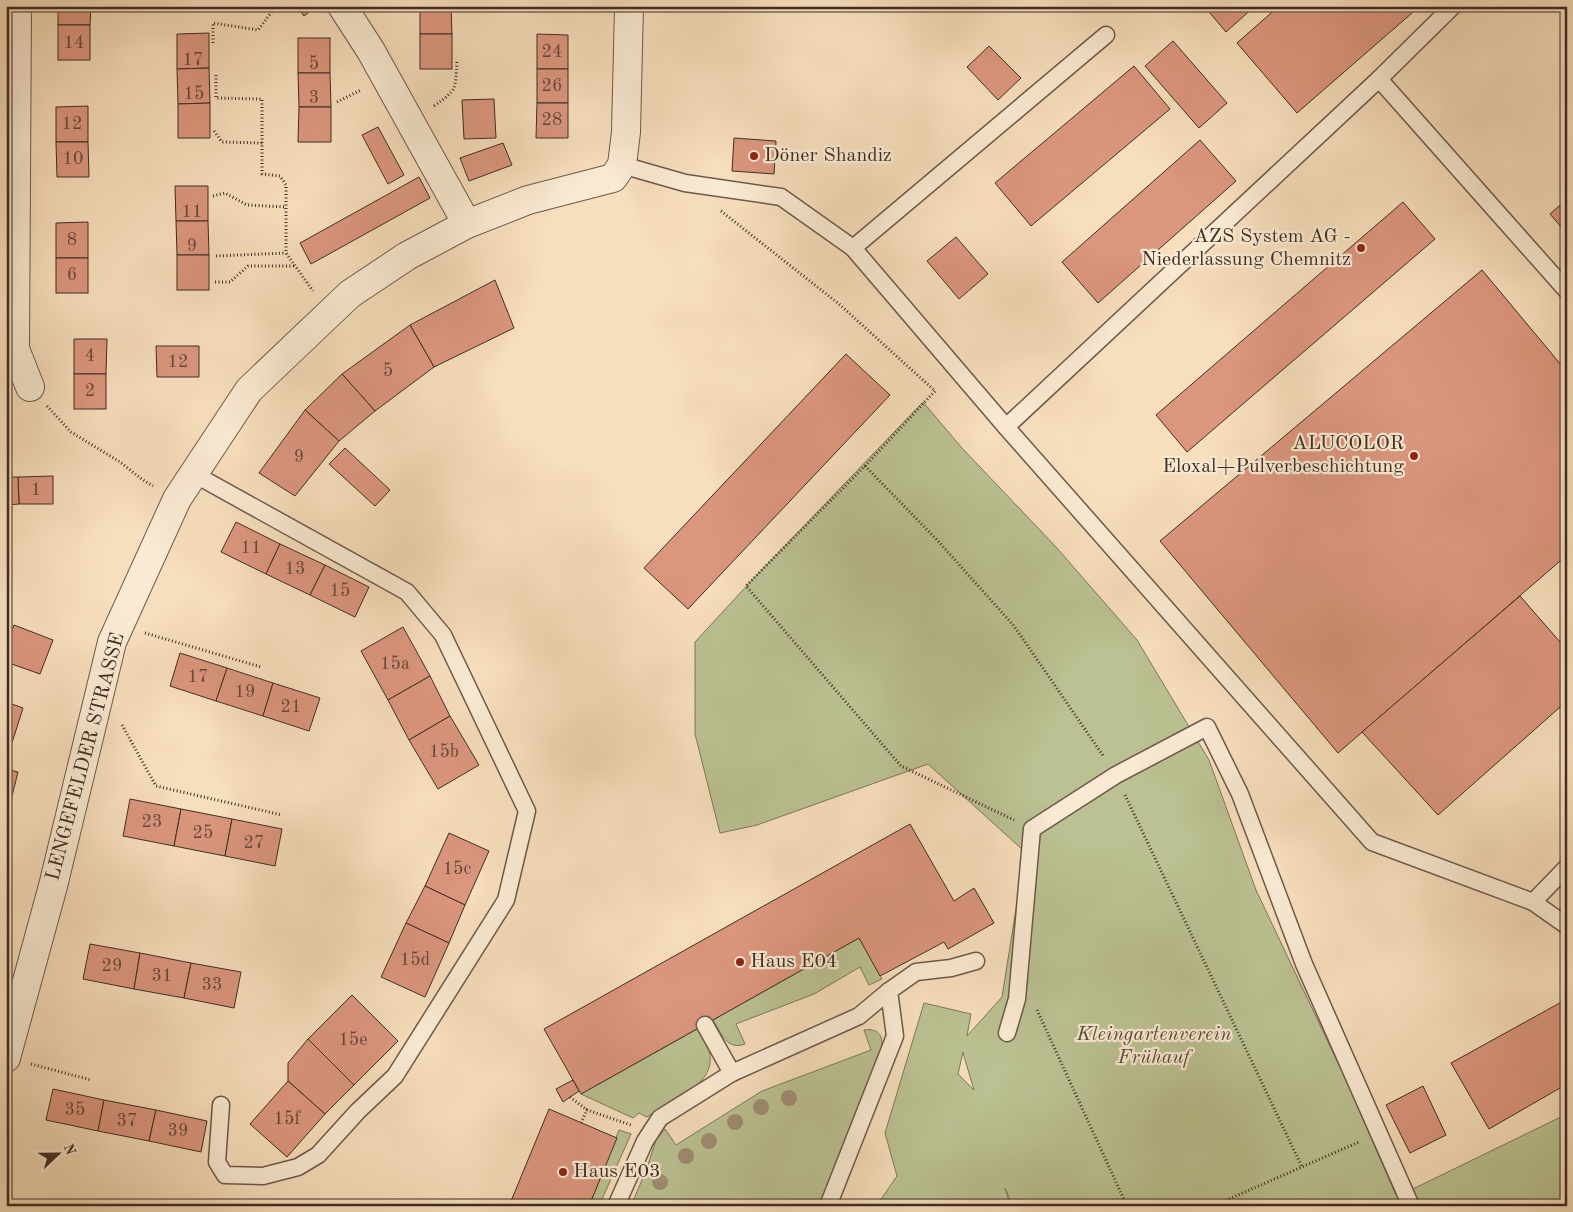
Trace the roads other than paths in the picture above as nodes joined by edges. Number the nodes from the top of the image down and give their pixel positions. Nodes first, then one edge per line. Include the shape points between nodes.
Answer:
1 (17, 6) edge
2 (342, 6) edge
3 (629, 6) edge
4 (1453, 6) edge
5 (1106, 35) dead end
6 (1379, 79) junction
7 (622, 165) junction
8 (467, 224) junction
9 (853, 248) junction
10 (1567, 291) edge
11 (30, 387) road end
12 (1006, 427) junction
13 (194, 474) junction
14 (1567, 867) edge
15 (1533, 902) junction
16 (1567, 926) edge
17 (976, 962) dead end
18 (888, 991) junction
19 (705, 1025) dead end
20 (1007, 1033) dead end
21 (6, 1058) edge
22 (732, 1072) junction
23 (221, 1105) dead end
24 (616, 1206) edge
25 (828, 1206) edge
26 (1411, 1206) edge

1 - 11 street via 15,349
2 - 8 street via 372,51
3 - 7 street via 626,132
4 - 6 lane
5 - 9 lane
6 - 10 lane
6 - 12 lane
7 - 8 street, LENGEFELDER STRASSE via 613,178 528,200
7 - 9 lane via 685,183 781,197
8 - 13 street, LENGEFELDER STRASSE via 407,256 350,294 249,390
9 - 12 lane
12 - 15 lane via 1372,842
13 - 21 street, LENGEFELDER STRASSE via 177,499 112,642 53,886
13 - 23 lane via 407,592 442,635 527,811 506,900 395,1076 358,1110 318,1155 298,1167 263,1176 225,1175 217,1162
14 - 15 lane
15 - 16 lane
17 - 18 lane via 916,972
18 - 22 lane via 858,1016
18 - 25 lane via 895,1036
19 - 22 lane
20 - 26 lane via 1018,999 1032,829 1116,775 1207,727 1240,794 1304,964
22 - 24 lane via 660,1118 650,1131

